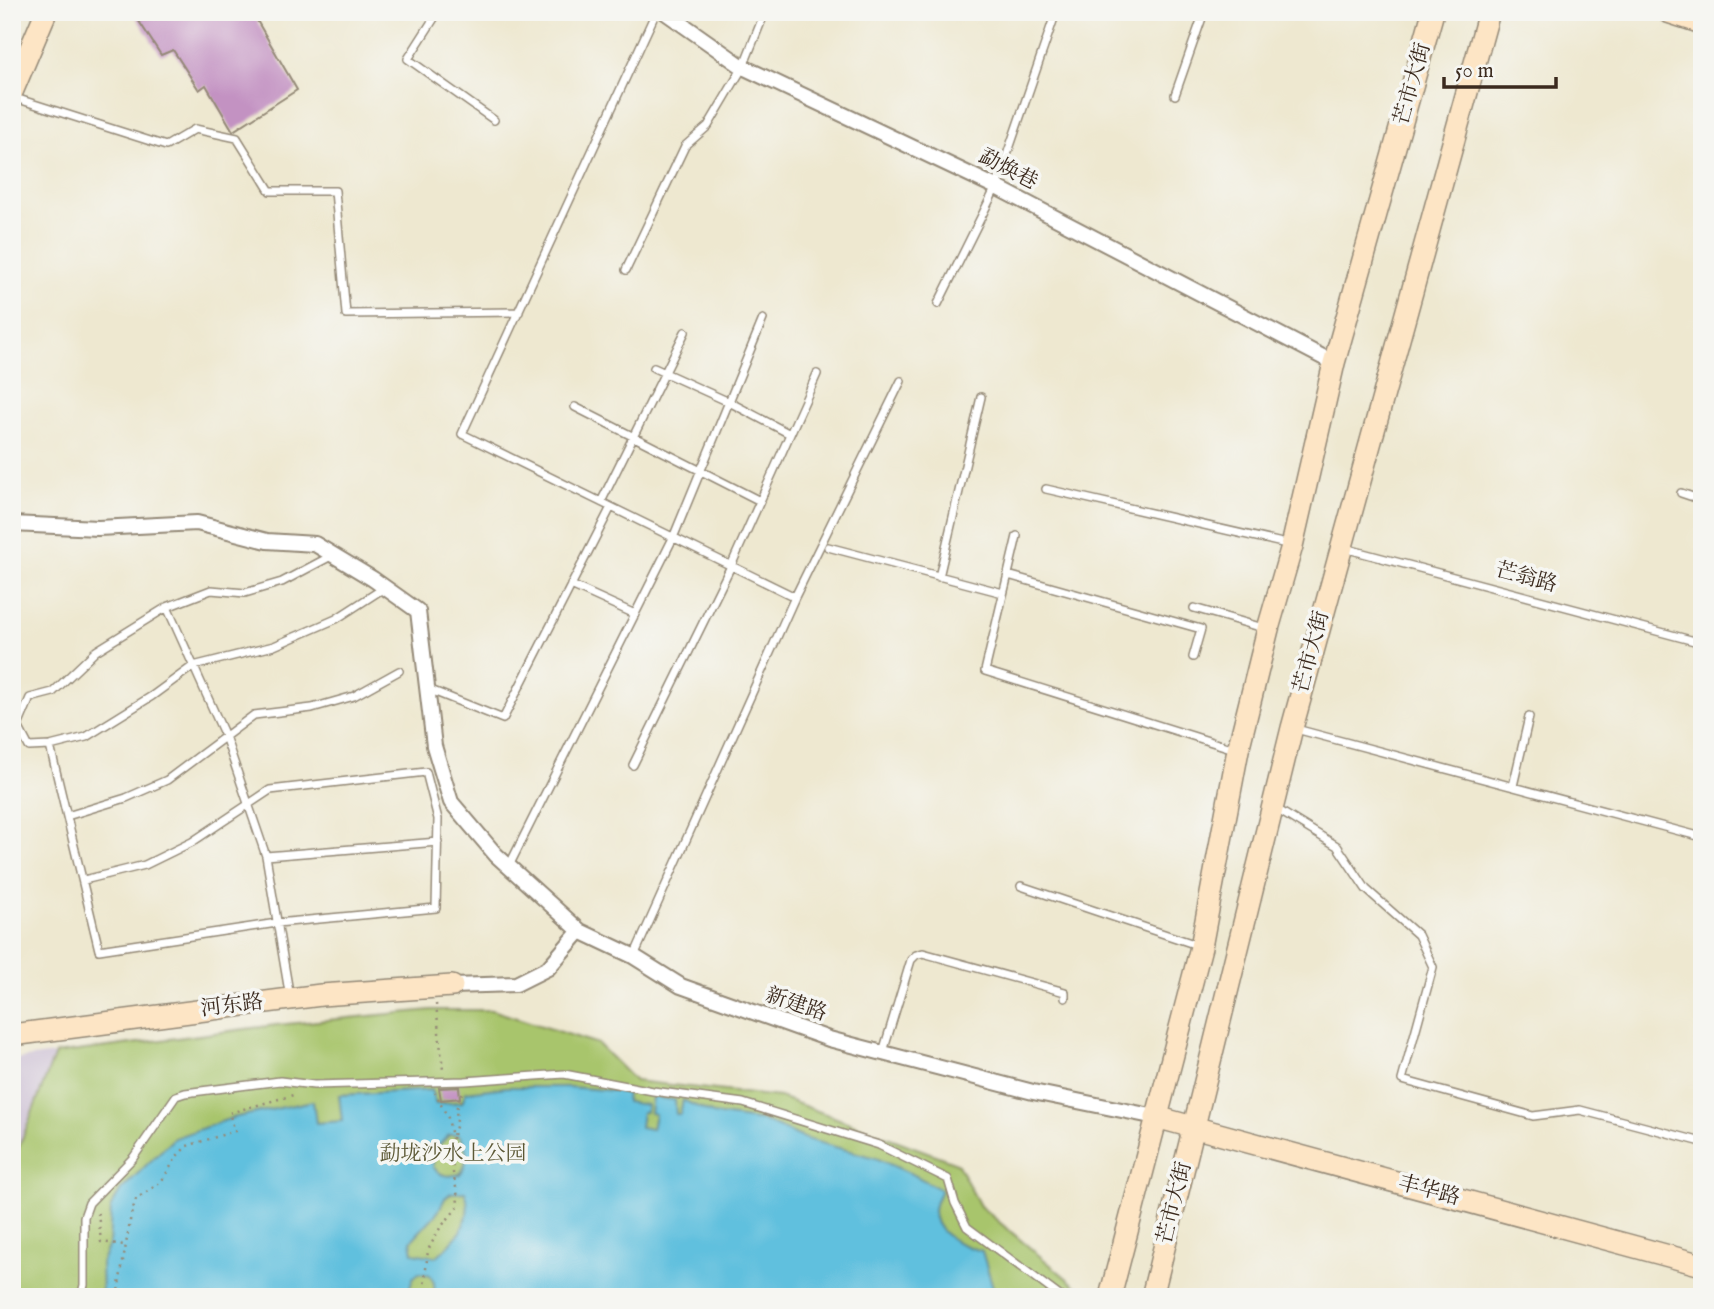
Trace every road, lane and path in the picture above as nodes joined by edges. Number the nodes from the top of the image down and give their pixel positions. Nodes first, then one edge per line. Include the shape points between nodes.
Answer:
1 (46, 12) edge
2 (438, 12) edge
3 (656, 12) edge
4 (665, 12) edge
5 (765, 12) edge
6 (1056, 12) edge
7 (1204, 12) edge
8 (1433, 12) edge
9 (1489, 12) edge
10 (1668, 12) edge
11 (1702, 23) edge
12 (743, 66) junction
13 (12, 94) edge
14 (1175, 95) dead end
15 (494, 120) dead end
16 (996, 187) junction
17 (626, 270) dead end
18 (938, 304) dead end
19 (519, 312) junction
20 (763, 319) dead end
21 (685, 332) dead end
22 (1334, 363) junction
23 (654, 368) dead end
24 (665, 373) junction
25 (817, 374) dead end
26 (901, 381) dead end
27 (981, 397) dead end
28 (729, 402) junction
29 (575, 407) dead end
30 (790, 433) junction
31 (635, 437) junction
32 (701, 470) junction
33 (1046, 489) dead end
34 (1681, 493) dead end
35 (1702, 500) edge
36 (760, 501) junction
37 (601, 502) junction
38 (611, 507) junction
39 (12, 524) edge
40 (1017, 536) dead end
41 (673, 538) junction
42 (1292, 546) junction
43 (828, 547) dead end
44 (1341, 547) junction
45 (334, 555) junction
46 (731, 566) junction
47 (1008, 575) junction
48 (939, 577) junction
49 (571, 585) junction
50 (385, 587) junction
51 (1003, 593) junction
52 (795, 597) junction
53 (167, 607) junction
54 (1194, 608) dead end
55 (635, 614) junction
56 (1268, 629) junction
57 (1702, 643) edge
58 (1193, 657) dead end
59 (193, 666) junction
60 (399, 671) dead end
61 (428, 689) junction
62 (1529, 717) dead end
63 (1292, 728) junction
64 (225, 736) junction
65 (50, 746) junction
66 (1238, 750) junction
67 (633, 765) dead end
68 (1513, 786) junction
69 (249, 804) junction
70 (1274, 808) junction
71 (67, 816) junction
72 (1702, 837) edge
73 (438, 842) junction
74 (266, 856) junction
75 (509, 867) junction
76 (84, 880) junction
77 (1021, 886) dead end
78 (277, 923) junction
79 (580, 931) junction
80 (1201, 947) junction
81 (634, 956) junction
82 (443, 986) junction
83 (1066, 998) dead end
84 (290, 999) junction
85 (12, 1035) edge
86 (883, 1052) junction
87 (444, 1081) junction
88 (314, 1085) junction
89 (460, 1100) dead end
90 (440, 1102) dead end
91 (1156, 1117) junction
92 (1194, 1128) junction
93 (452, 1137) junction
94 (1702, 1142) edge
95 (89, 1203) junction
96 (126, 1245) junction
97 (1702, 1265) edge
98 (81, 1297) edge
99 (117, 1297) edge
100 (423, 1297) edge
101 (1061, 1297) edge
102 (1110, 1297) edge
103 (1152, 1297) edge

1 - 13 main road
2 - 15 lane via 408,59
3 - 19 lane
4 - 12 street, 勐焕巷
5 - 12 lane
6 - 16 lane
7 - 14 lane
8 - 22 main road, 芒市大街
9 - 44 main road, 芒市大街
10 - 11 main road
12 - 16 street, 勐焕巷
12 - 17 lane via 708,126 685,146
13 - 19 lane via 166,146 195,129 237,138 270,191 335,191 346,314
16 - 18 lane
16 - 22 street, 勐焕巷
19 - 37 lane via 461,434
20 - 28 lane
21 - 24 lane
22 - 42 main road, 芒市大街
23 - 24 lane
24 - 28 lane
24 - 31 lane
25 - 30 lane
26 - 52 lane
27 - 48 lane
28 - 30 lane
28 - 32 lane
29 - 31 lane
30 - 36 lane
31 - 32 lane
31 - 37 lane
32 - 36 lane
32 - 41 lane
33 - 42 lane
34 - 35 lane
36 - 46 lane
37 - 38 lane
38 - 41 lane
38 - 49 lane
39 - 45 street, 新建路 via 98,528 197,523 267,541 315,544
40 - 47 lane
41 - 46 lane
41 - 55 lane
42 - 56 main road, 芒市大街
43 - 48 lane
44 - 57 lane, 芒翁路
44 - 63 main road, 芒市大街
45 - 50 street, 新建路
45 - 53 lane via 282,582 244,593 211,590
46 - 52 lane
46 - 67 lane
47 - 51 lane
47 - 58 lane via 1201,629
48 - 51 lane
49 - 55 lane
49 - 61 lane via 503,719
50 - 59 lane via 336,619 274,646
50 - 61 street, 新建路 via 418,611
51 - 66 lane via 985,671
52 - 81 lane
53 - 59 lane
53 - 65 lane via 96,652 53,692 30,698 18,726 29,747
54 - 56 lane
55 - 75 lane
56 - 66 main road, 芒市大街
59 - 64 lane
59 - 65 lane via 86,737
60 - 64 lane via 354,696 312,708 254,715
61 - 75 street, 新建路 via 434,746 451,802
62 - 68 lane
63 - 68 lane
63 - 70 main road, 芒市大街
64 - 69 lane
64 - 71 lane via 167,780
65 - 71 lane
66 - 80 main road, 芒市大街
68 - 72 lane
69 - 73 lane via 270,790 426,772 439,819
69 - 74 lane
69 - 76 lane via 192,842 145,865
70 - 92 main road, 芒市大街
70 - 94 lane via 1336,846 1366,890 1418,935 1433,967 1402,1080 1533,1116 1580,1110
71 - 76 lane
73 - 74 lane
73 - 78 lane via 436,908
74 - 78 lane
75 - 79 street, 新建路
76 - 78 lane via 99,950
77 - 80 lane
78 - 84 lane
79 - 81 street, 新建路
79 - 82 street via 548,968 516,984
80 - 91 main road, 芒市大街
81 - 86 street, 新建路 via 681,986 829,1039
82 - 84 main road, 河东路
82 - 87 path
83 - 86 lane via 1066,992 923,953 916,955
84 - 85 main road, 河东路
86 - 91 street, 新建路 via 1033,1092
87 - 88 lane
87 - 101 lane via 564,1074 597,1078 743,1103 879,1145 948,1179 967,1227
88 - 95 lane via 280,1081 177,1096 133,1158
88 - 96 path via 295,1095 229,1113 236,1131 187,1146 161,1182 136,1199
89 - 93 path
90 - 93 path
91 - 92 main road, 丰华路
91 - 102 main road, 芒市大街
92 - 97 main road, 丰华路
92 - 103 main road, 芒市大街
93 - 100 path via 457,1208 428,1250
95 - 96 path via 97,1212 101,1242
95 - 98 lane via 84,1217
96 - 99 path

